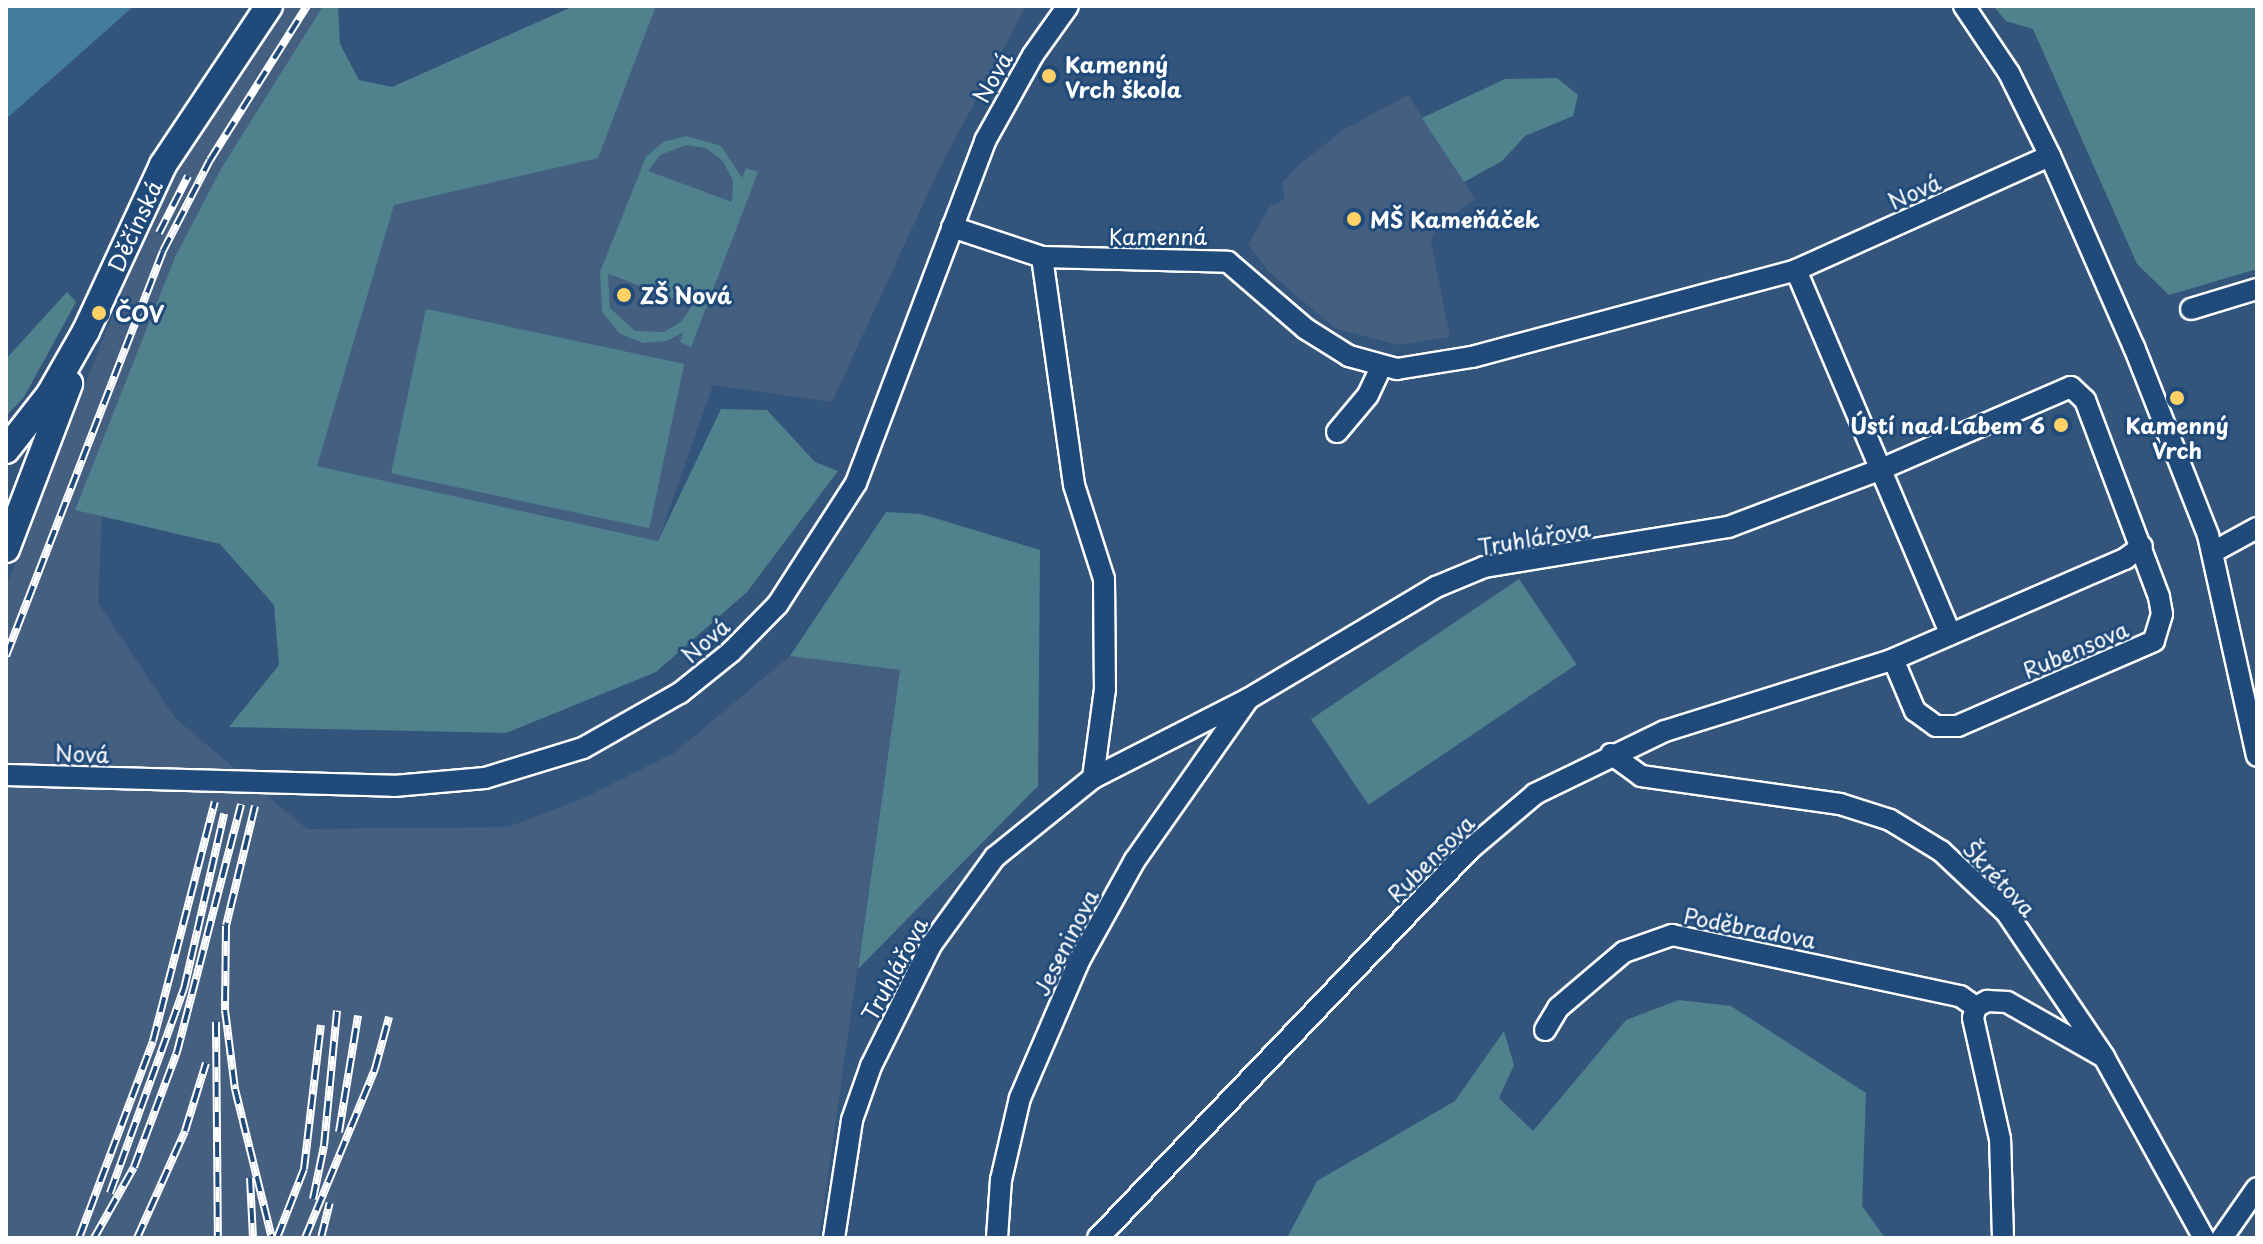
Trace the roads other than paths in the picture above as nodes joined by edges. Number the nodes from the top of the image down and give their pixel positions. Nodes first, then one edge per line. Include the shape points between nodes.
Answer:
1 (269, 6) edge
2 (1068, 6) edge
3 (1964, 6) edge
4 (2050, 156) junction
5 (952, 227) junction
6 (1042, 257) junction
7 (1796, 270) junction
8 (2257, 289) edge
9 (2191, 309) dead end
10 (86, 331) junction
11 (1381, 367) junction
12 (1337, 432) dead end
13 (6, 450) edge
14 (1879, 470) junction
15 (32, 483) junction
16 (6, 498) edge
17 (2257, 528) edge
18 (2142, 546) junction
19 (6, 549) edge
20 (2213, 552) junction
21 (1950, 632) junction
22 (1893, 659) junction
23 (1248, 699) junction
24 (1611, 754) junction
25 (2257, 756) edge
26 (6, 775) edge
27 (1093, 778) junction
28 (1976, 1007) junction
29 (1545, 1030) dead end
30 (2104, 1057) junction
31 (2257, 1188) edge
32 (834, 1238) edge
33 (997, 1238) edge
34 (1098, 1238) edge
35 (2003, 1238) edge
36 (2204, 1238) edge
37 (2222, 1238) edge

1 - 10 main road, Děčínská via 163,165
2 - 5 street, Nová via 999,112
3 - 4 street via 2009,73
4 - 7 street, Nová
4 - 20 street via 2134,347
5 - 6 street, Kamenná
5 - 26 street, Nová via 856,483 778,604 680,693 583,748 485,778 394,786
6 - 11 street, Kamenná via 1228,262 1306,329 1349,356
6 - 27 street via 1083,518 1104,579 1108,635
7 - 11 street, Kamenná via 1472,357
7 - 14 street
8 - 9 street
10 - 13 main road, Děčínská via 50,394
10 - 15 main road
11 - 12 street via 1368,395
14 - 18 street, Truhlářova via 2071,387 2085,400
14 - 21 street
14 - 23 street, Truhlářova via 1728,527 1484,567 1436,587
15 - 16 main road
15 - 19 main road
17 - 20 street
18 - 21 street, Rubensova via 2125,559
18 - 22 street, Rubensova via 2162,614 2154,641 1958,726 1936,726 1915,711
20 - 25 street
21 - 22 street, Rubensova
22 - 24 street, Rubensova via 1665,731
23 - 27 street, Truhlářova
23 - 33 street, Jeseninova via 1135,860 1079,961 1020,1098 1001,1180
24 - 30 street, Škrétova via 1641,776 1840,804 1890,820 1941,851 2006,912
24 - 34 street, Rubensova via 1535,794 1469,850
27 - 32 street, Truhlářova via 995,857 931,945 871,1066 852,1120
28 - 29 street, Poděbradova via 1960,996 1672,935 1624,952 1558,1008
28 - 30 street via 1987,1001 2007,1002
28 - 35 street via 1973,1018 2000,1139
30 - 36 street, Škrétova
31 - 37 street

